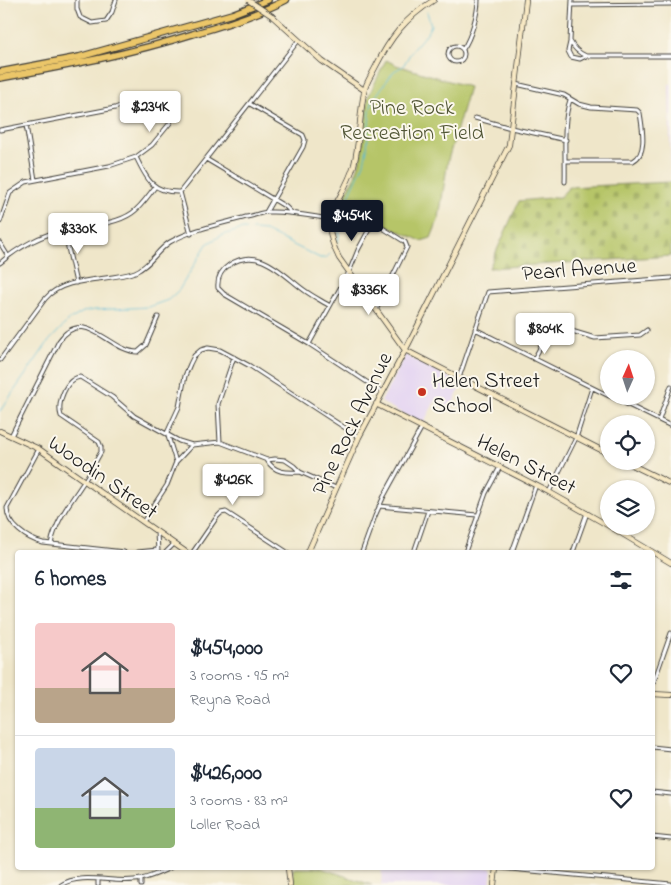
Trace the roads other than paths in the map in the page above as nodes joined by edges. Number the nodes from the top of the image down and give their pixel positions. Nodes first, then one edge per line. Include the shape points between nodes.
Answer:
1 (77, 0) edge
2 (116, 0) edge
3 (248, 0) edge
4 (268, 0) edge
5 (286, 0) edge
6 (434, 0) edge
7 (478, 0) edge
8 (526, 0) edge
9 (572, 0) edge
10 (671, 4) edge
11 (572, 5) junction
12 (298, 40) junction
13 (570, 41) junction
14 (463, 49) junction
15 (586, 56) junction
16 (671, 56) edge
17 (0, 72) edge
18 (0, 78) edge
19 (516, 84) junction
20 (364, 90) junction
21 (570, 100) junction
22 (250, 104) junction
23 (475, 118) dead end
24 (26, 125) junction
25 (511, 128) junction
26 (0, 130) edge
27 (566, 140) junction
28 (136, 157) junction
29 (206, 159) junction
30 (566, 161) junction
31 (35, 180) junction
32 (566, 182) dead end
33 (155, 187) junction
34 (180, 192) junction
35 (272, 200) junction
36 (266, 212) junction
37 (293, 213) junction
38 (330, 219) junction
39 (0, 222) edge
40 (64, 230) junction
41 (191, 234) junction
42 (0, 243) edge
43 (8, 256) junction
44 (0, 263) edge
45 (349, 272) junction
46 (671, 278) edge
47 (76, 283) junction
48 (330, 306) junction
49 (376, 310) junction
50 (158, 317) dead end
51 (475, 329) junction
52 (647, 330) dead end
53 (309, 344) junction
54 (405, 350) junction
55 (234, 357) junction
56 (534, 359) junction
57 (0, 360) edge
58 (459, 378) junction
59 (671, 386) edge
60 (592, 388) junction
61 (382, 392) junction
62 (600, 392) edge
63 (376, 404) junction
64 (628, 405) edge
65 (659, 420) junction
66 (671, 426) edge
67 (422, 428) junction
68 (0, 431) edge
69 (167, 433) junction
70 (11, 436) junction
71 (359, 437) junction
72 (576, 438) junction
73 (220, 442) junction
74 (192, 445) junction
75 (38, 449) junction
76 (600, 450) edge
77 (267, 460) junction
78 (176, 462) junction
79 (500, 467) junction
80 (642, 470) edge
81 (300, 472) junction
82 (84, 481) junction
83 (671, 484) edge
84 (536, 485) junction
85 (336, 488) junction
86 (549, 492) junction
87 (380, 506) junction
88 (428, 511) junction
89 (587, 513) junction
90 (477, 515) junction
91 (600, 521) edge
92 (143, 522) junction
93 (157, 532) junction
94 (622, 535) edge
95 (51, 544) junction
96 (174, 544) junction
97 (81, 550) edge
98 (158, 550) edge
99 (168, 550) edge
100 (183, 550) edge
101 (194, 550) edge
102 (284, 550) edge
103 (309, 550) edge
104 (363, 550) edge
105 (415, 550) edge
106 (466, 550) edge
107 (513, 550) edge
108 (574, 550) edge
109 (644, 550) edge
110 (655, 555) edge
111 (671, 563) edge
112 (671, 633) edge
113 (655, 678) edge
114 (655, 694) edge
115 (671, 695) edge
116 (655, 747) edge
117 (671, 749) edge
118 (655, 792) edge
119 (671, 794) edge
120 (655, 837) edge
121 (671, 839) edge
122 (165, 870) edge
123 (288, 870) edge
124 (498, 870) edge
125 (520, 870) edge
126 (98, 880) junction
127 (141, 880) junction
128 (671, 884) edge
129 (61, 885) edge
130 (98, 885) edge
131 (140, 885) edge
132 (290, 885) edge
133 (494, 885) edge

1 - 2 street via 80,17 92,23 106,21
3 - 12 street, bridge
4 - 17 highway via 232,14 79,58
5 - 18 highway via 233,22 161,44
6 - 20 street via 405,22 394,35
7 - 14 street
8 - 19 street, Pine Rock Avenue
9 - 11 street
10 - 11 street
11 - 13 street
12 - 20 street
12 - 22 street
13 - 15 street via 579,53
13 - 15 street via 568,51 571,58
14 - 14 street via 458,45 451,47 449,59 461,61
15 - 16 street
19 - 21 street via 564,95
19 - 25 street, Pine Rock Avenue
20 - 38 street via 355,160
21 - 27 street
21 - 30 street via 591,107 637,110 641,118 642,154 633,161
22 - 29 street
22 - 35 street via 303,135 305,140
23 - 25 street
24 - 26 street
24 - 28 street via 115,108 151,94 160,96 171,108 170,123 152,145
24 - 31 street
25 - 27 street
25 - 54 street, Pine Rock Avenue via 506,152
27 - 30 street
28 - 31 street via 109,166
28 - 33 street
29 - 34 street
29 - 35 street
30 - 32 street
31 - 39 street via 10,193
33 - 34 street
33 - 40 street via 139,207 121,219
34 - 41 street
35 - 36 street
35 - 37 street
36 - 37 street
36 - 41 street
37 - 38 street
38 - 45 street via 332,244
40 - 43 street via 45,236
40 - 47 street
41 - 47 street via 167,244 143,268 134,272
42 - 43 street
43 - 44 street
45 - 48 street
45 - 49 street
45 - 49 street via 373,222 405,242 407,247
46 - 51 street, Pearl Avenue via 488,292
47 - 57 street via 51,292
48 - 53 street
48 - 53 street via 262,261 235,262 220,274 218,288 224,294
49 - 54 street
50 - 70 street via 146,345 138,352 126,350 88,328 70,330 59,341
51 - 56 street
51 - 58 street
52 - 56 street via 640,335 595,338 555,326
53 - 61 street
54 - 58 street
54 - 61 street, Pine Rock Avenue
55 - 69 street via 208,348 194,356 185,376 179,407
55 - 71 street
55 - 73 street via 218,404
56 - 60 street
58 - 72 street
59 - 65 street
60 - 62 street
60 - 72 street
61 - 63 street, Pine Rock Avenue
63 - 67 street, Helen Street
63 - 71 street, Pine Rock Avenue
64 - 65 street
65 - 66 street
67 - 79 street, Helen Street
67 - 87 street
68 - 70 street, Woodin Street
69 - 74 street
69 - 78 street
69 - 82 street via 134,416 112,397 80,377 71,380 59,404 61,416 99,442 101,447
70 - 75 street, Woodin Street
71 - 85 street, Pine Rock Avenue
72 - 76 street
72 - 86 street
73 - 74 street
73 - 77 street
74 - 78 street
75 - 82 street, Woodin Street
75 - 95 street via 7,508 7,516 11,523 37,542
77 - 81 street via 285,460
77 - 81 street via 279,471
78 - 92 street via 167,485
79 - 84 street, Helen Street
79 - 90 street
80 - 83 street
81 - 85 street
82 - 92 street, Woodin Street
82 - 95 street via 57,524
84 - 86 street, Helen Street
84 - 107 street
85 - 103 street, Pine Rock Avenue
86 - 89 street, Helen Street
87 - 88 street
87 - 104 street
88 - 90 street
88 - 105 street
89 - 91 street, Helen Street
89 - 108 street
90 - 106 street
92 - 93 street, Woodin Street
93 - 96 street, Woodin Street
93 - 98 street
94 - 109 street, Helen Street
95 - 97 street
96 - 99 street
96 - 100 street, Woodin Street
101 - 102 street via 217,517 226,512
110 - 111 street, Helen Street
112 - 113 street
114 - 115 street
116 - 117 street
118 - 119 street
120 - 121 street
122 - 127 street
123 - 132 street
124 - 133 street
125 - 128 street
126 - 127 street
126 - 129 street via 73,879
126 - 130 street
127 - 131 street

